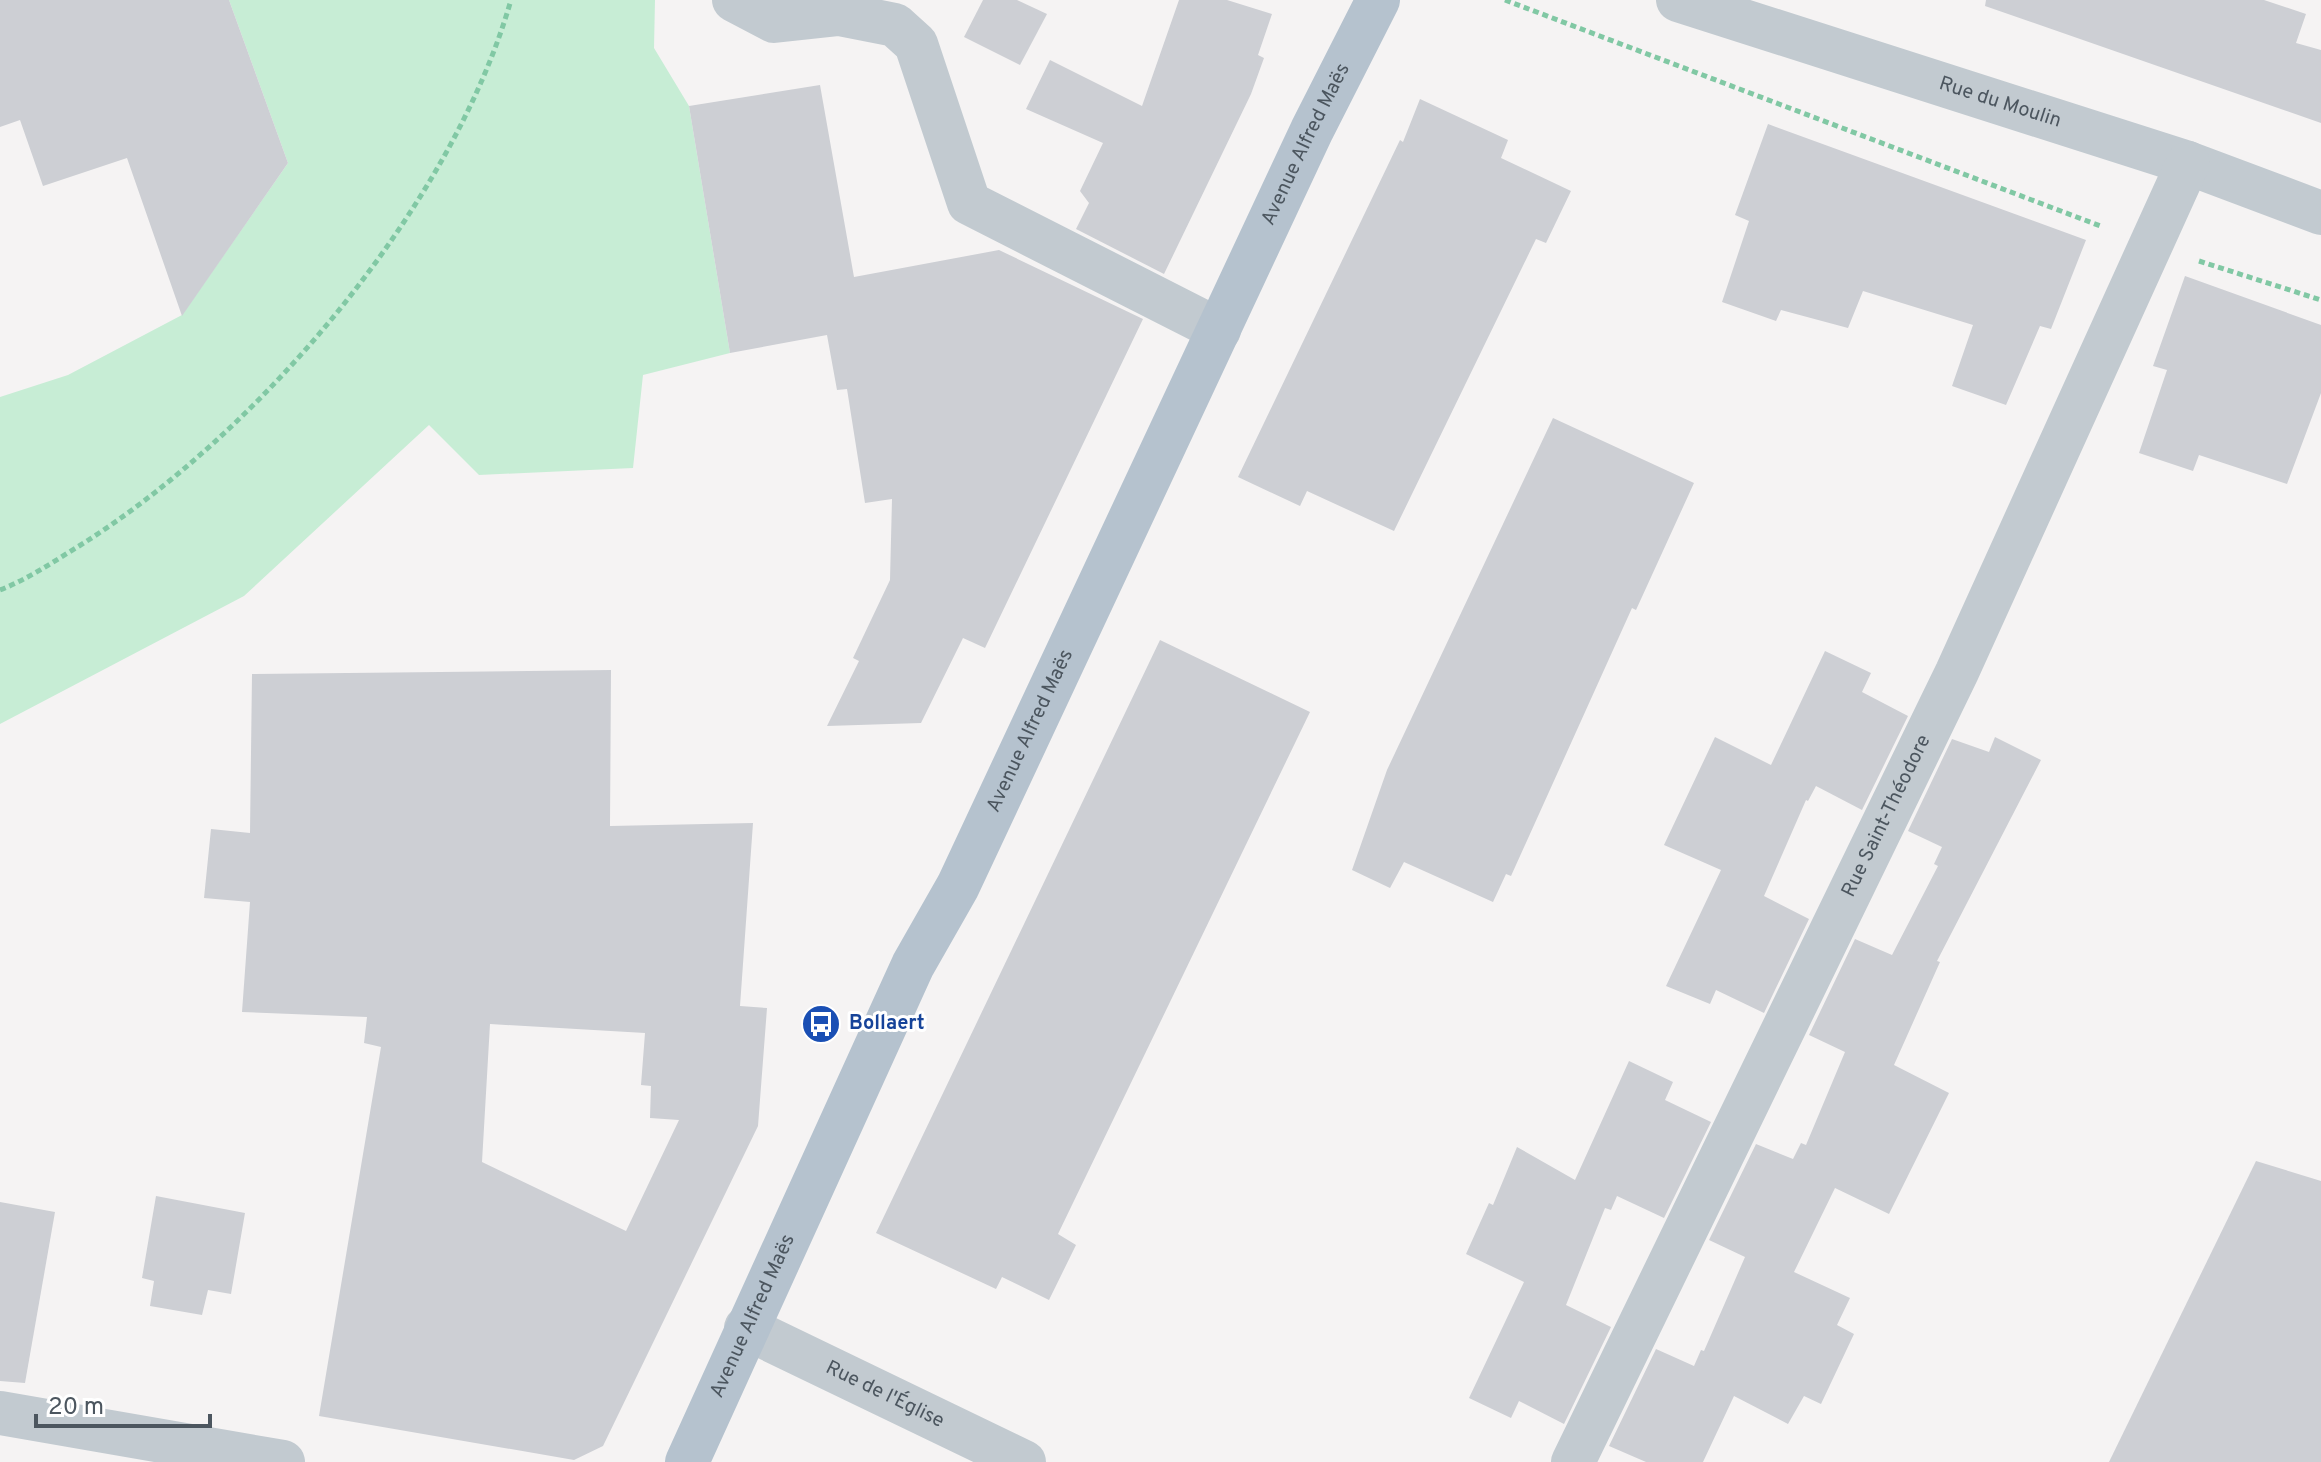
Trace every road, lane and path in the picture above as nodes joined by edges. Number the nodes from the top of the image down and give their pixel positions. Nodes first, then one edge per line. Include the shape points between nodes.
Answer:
1 (511, 0) edge
2 (734, 0) edge
3 (1378, 0) edge
4 (1505, 0) edge
5 (1678, 0) edge
6 (2188, 163) junction
7 (2321, 213) edge
8 (2151, 245) junction
9 (2321, 300) edge
10 (1219, 330) junction
11 (0, 590) edge
12 (746, 1328) junction
13 (0, 1413) edge
14 (283, 1462) edge
15 (687, 1462) edge
16 (1024, 1462) edge
17 (1573, 1462) edge

1 - 11 path via 501,37 449,149 393,239 302,352 219,441 131,513 25,580
2 - 10 street via 774,21 839,14 895,25 916,44 969,203
3 - 10 main road, Avenue Alfred Maës
4 - 8 path
5 - 6 street, Rue du Moulin
6 - 7 street, Rue du Moulin
6 - 8 street, Rue Saint-Théodore
8 - 9 path
8 - 17 street, Rue Saint-Théodore via 1957,672
10 - 12 main road, Avenue Alfred Maës via 958,886 913,965
12 - 15 main road, Avenue Alfred Maës
12 - 16 street, Rue de l'Église
13 - 14 street

